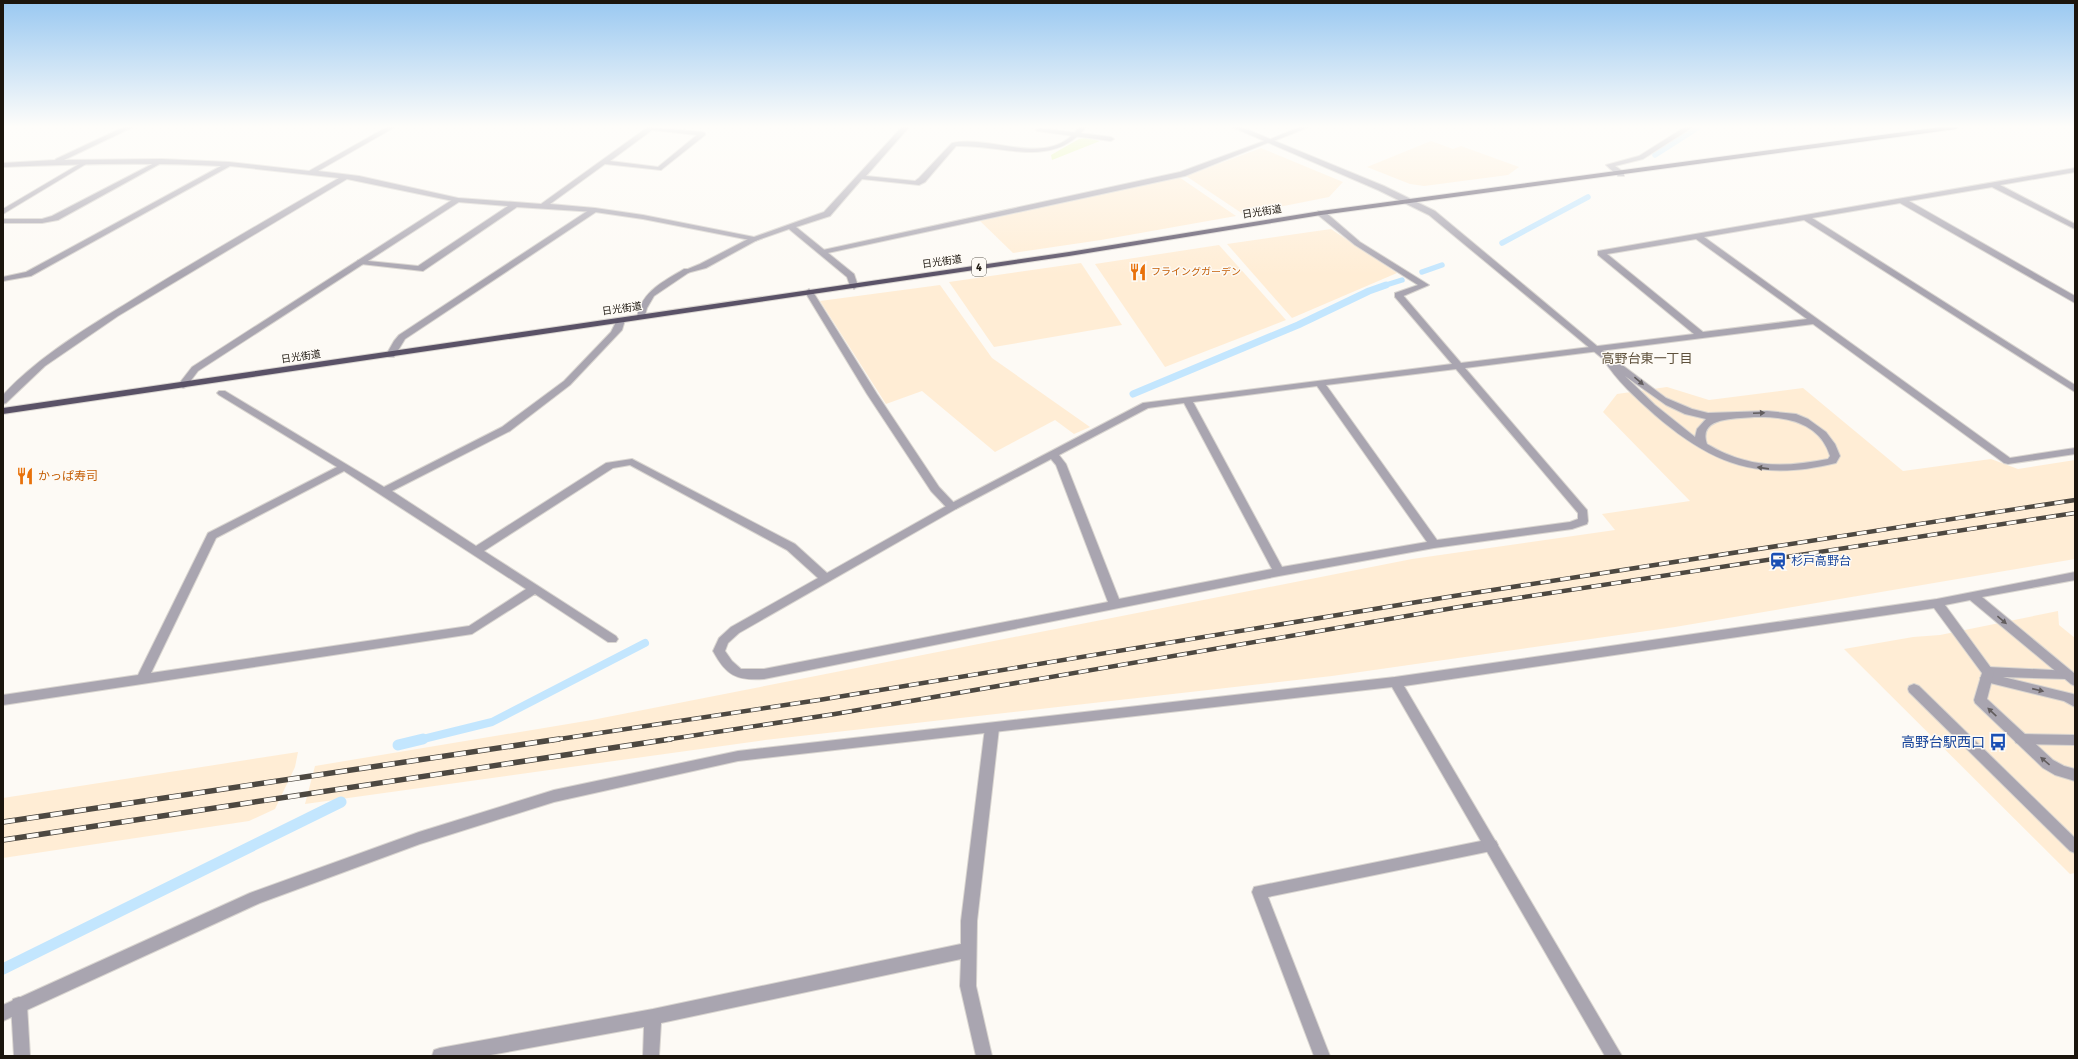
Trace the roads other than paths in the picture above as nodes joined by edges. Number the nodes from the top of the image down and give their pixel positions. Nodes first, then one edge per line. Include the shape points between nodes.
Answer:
1 (62, 176) edge
2 (133, 176) edge
3 (206, 176) edge
4 (347, 176) edge
5 (349, 176) edge
6 (585, 176) edge
7 (925, 176) edge
8 (1171, 176) edge
9 (1352, 176) edge
10 (1602, 176) edge
11 (2037, 176) edge
12 (859, 178) joint
13 (1992, 184) junction
14 (458, 200) junction
15 (1901, 200) junction
16 (1409, 201) junction
17 (516, 204) junction
18 (543, 206) junction
19 (595, 210) junction
20 (3, 212) edge
21 (1321, 213) junction
22 (1805, 217) junction
23 (3, 221) edge
24 (790, 226) junction
25 (2075, 227) edge
26 (1697, 236) junction
27 (755, 239) junction
28 (823, 252) junction
29 (361, 262) junction
30 (3, 279) edge
31 (854, 286) junction
32 (809, 292) junction
33 (2075, 300) edge
34 (641, 317) junction
35 (621, 320) junction
36 (1815, 322) junction
37 (1701, 335) junction
38 (1594, 348) junction
39 (391, 355) junction
40 (1607, 358) junction
41 (1460, 367) junction
42 (1320, 384) junction
43 (183, 385) junction
44 (2075, 389) edge
45 (222, 393) dead end
46 (1187, 399) junction
47 (3, 401) edge
48 (3, 411) edge
49 (1717, 417) junction
50 (1703, 447) junction
51 (2075, 451) edge
52 (1053, 454) junction
53 (344, 467) junction
54 (384, 491) junction
55 (952, 506) junction
56 (1434, 544) junction
57 (476, 551) junction
58 (1279, 572) junction
59 (2075, 576) edge
60 (826, 578) junction
61 (534, 589) junction
62 (1972, 595) junction
63 (1937, 603) junction
64 (1115, 604) junction
65 (612, 639) dead end
66 (1987, 675) junction
67 (2071, 678) edge
68 (142, 679) junction
69 (1395, 682) junction
70 (1914, 689) dead end
71 (3, 700) edge
72 (2075, 702) edge
73 (992, 728) junction
74 (2021, 739) junction
75 (2075, 740) edge
76 (2075, 775) edge
77 (1491, 845) junction
78 (2075, 847) edge
79 (968, 950) junction
80 (19, 1005) junction
81 (3, 1013) edge
82 (653, 1017) junction
83 (22, 1056) edge
84 (440, 1056) edge
85 (651, 1056) edge
86 (984, 1056) edge
87 (1322, 1056) edge
88 (1614, 1056) edge

1 - 20 street
2 - 23 street via 55,218 42,222
3 - 30 street via 28,274
4 - 47 street via 180,273 77,339 21,382
5 - 14 street
6 - 18 street
7 - 12 street via 916,183
8 - 28 street
9 - 16 street
10 - 16 highway, 日光街道 / 4
11 - 13 street
12 - 24 street via 827,214
13 - 15 street
13 - 25 street
14 - 17 street
14 - 29 street
15 - 22 street
15 - 33 street
16 - 21 highway, 日光街道 / 4
16 - 38 street via 1432,213
17 - 18 street
17 - 29 street via 420,269
18 - 19 street
19 - 27 street
19 - 39 street via 402,337
21 - 31 highway, 日光街道 / 4
21 - 41 street via 1336,228 1425,285 1398,295
22 - 26 street
22 - 44 street
24 - 27 street
24 - 28 street
26 - 36 street
26 - 37 street via 1601,253
27 - 34 street via 703,266 687,271 650,295 645,300
28 - 31 street via 851,276
29 - 43 street via 207,361 196,369
31 - 32 highway, 日光街道 / 4
32 - 34 highway, 日光街道 / 4
32 - 55 street via 935,489
34 - 35 highway, 日光街道 / 4
35 - 39 highway, 日光街道 / 4
35 - 54 street via 614,334 567,383 506,429
36 - 37 street
36 - 51 street via 2008,461
37 - 38 street
38 - 40 street
38 - 41 street
39 - 43 highway, 日光街道 / 4
40 -> 49 street via 1675,407 1704,416
40 - 50 street via 1617,374 1646,402 1675,428
41 - 42 street
41 - 56 street via 1583,512 1583,520 1572,525
42 - 46 street
42 - 56 street
43 - 48 highway, 日光街道 / 4
45 - 53 street
46 - 52 street via 1146,405
46 - 58 street
49 - 50 street via 1707,422 1700,431 1699,440
49 -> 50 street via 1765,413 1793,416 1822,434 1833,448 1835,456 1832,461 1821,464 1764,468 1725,457
52 - 55 street
52 - 64 street via 1061,464
53 - 54 street
53 - 68 street via 212,536
54 - 57 street
55 - 60 street
56 - 58 street
57 - 60 street via 610,465 632,462 791,547
57 - 61 street
58 - 64 street
59 - 62 street
60 - 64 street via 735,630 723,641 719,651 726,666 733,672 749,676 764,674
61 - 65 street
61 - 68 street via 472,630
62 - 63 street
62 -> 67 street
63 - 66 street
63 - 69 street
66 - 67 street
66 -> 72 street via 2068,697
74 -> 66 street via 1980,700
68 - 71 street
69 - 73 street
69 - 77 street
70 - 78 street
73 - 79 street via 969,921
73 - 80 street via 738,756 554,796 418,838 256,898
74 - 75 street
76 -> 74 street via 2048,764
77 - 87 street via 1259,892
77 - 88 street
79 - 82 street
79 - 86 street via 968,986
80 - 81 street
80 - 83 street
82 - 84 street
82 - 85 street

